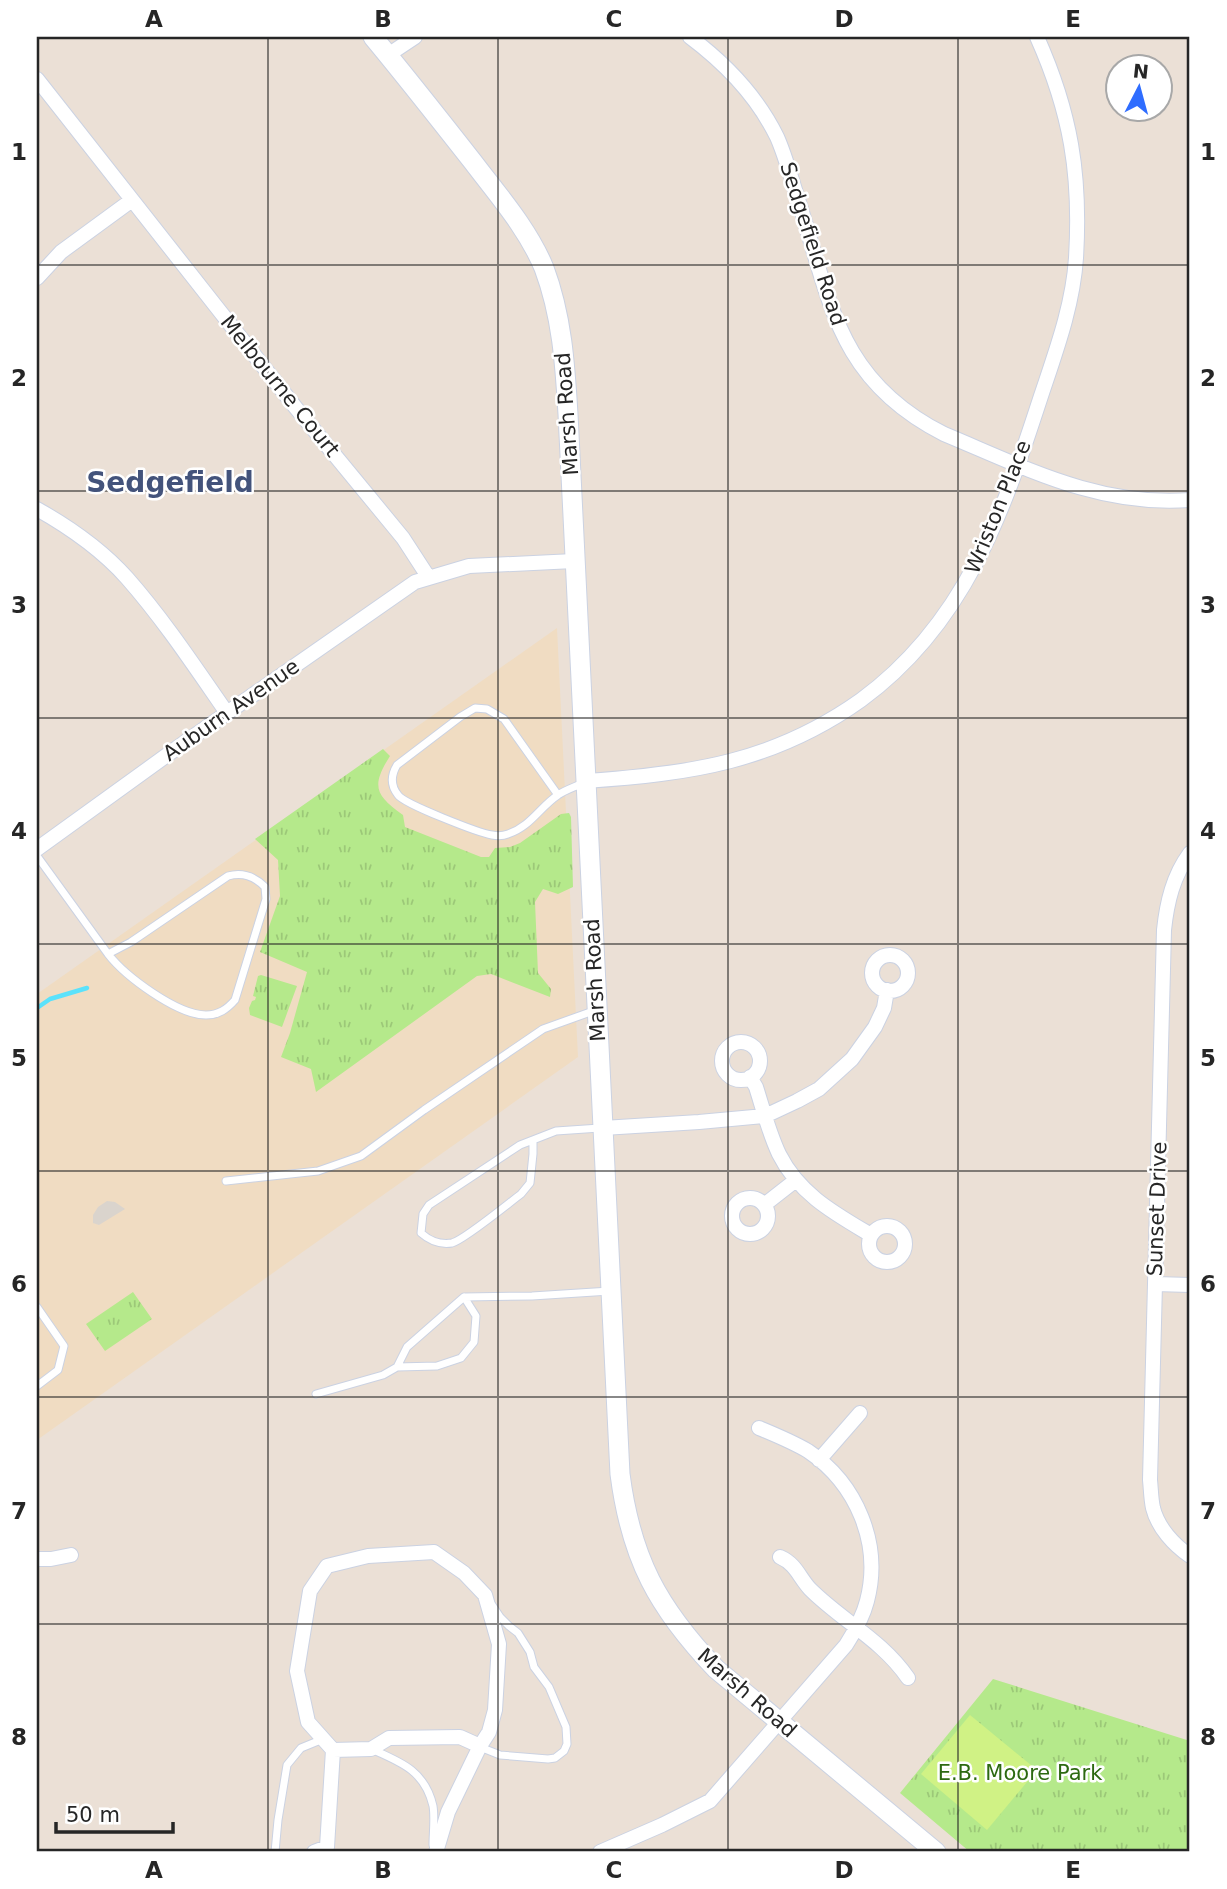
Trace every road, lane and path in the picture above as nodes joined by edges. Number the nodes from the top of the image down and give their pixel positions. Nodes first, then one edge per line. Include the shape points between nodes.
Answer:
1 (373, 37) edge
2 (415, 37) edge
3 (690, 37) edge
4 (1037, 37) edge
5 (388, 55) junction
6 (37, 79) edge
7 (132, 200) junction
8 (37, 278) edge
9 (1017, 464) junction
10 (1190, 500) edge
11 (37, 509) edge
12 (574, 561) junction
13 (429, 578) junction
14 (227, 713) junction
15 (586, 781) junction
16 (558, 795) junction
17 (37, 849) edge
18 (1190, 853) edge
19 (37, 856) edge
20 (108, 954) junction
21 (887, 990) dead end
22 (597, 1009) junction
23 (750, 1077) dead end
24 (765, 1116) junction
25 (603, 1128) junction
26 (533, 1140) junction
27 (796, 1180) junction
28 (226, 1181) dead end
29 (764, 1205) dead end
30 (871, 1235) dead end
31 (1155, 1284) junction
32 (1190, 1285) edge
33 (611, 1291) junction
34 (464, 1297) junction
35 (37, 1307) edge
36 (397, 1367) junction
37 (37, 1386) edge
38 (316, 1394) dead end
39 (860, 1413) dead end
40 (760, 1428) dead end
41 (819, 1460) junction
42 (71, 1555) dead end
43 (1190, 1556) edge
44 (780, 1557) dead end
45 (37, 1559) edge
46 (485, 1595) junction
47 (857, 1628) junction
48 (908, 1678) dead end
49 (779, 1722) junction
50 (328, 1745) junction
51 (480, 1746) junction
52 (371, 1749) junction
53 (275, 1852) edge
54 (314, 1852) edge
55 (435, 1852) edge
56 (600, 1852) edge
57 (936, 1852) edge

1 - 5 street, Marsh Road
2 - 5 street
3 - 9 street, Sedgefield Road via 742,83 777,138 836,322 869,377 927,426
4 - 9 street, Wriston Place via 1065,110 1073,152 1076,258 1056,349
5 - 12 street, Marsh Road via 520,225 543,266 565,355
6 - 7 street, Melbourne Court
7 - 8 street via 61,252
7 - 13 street, Melbourne Court
9 - 10 street, Sedgefield Road via 1100,494 1135,500
9 - 15 street, Wriston Place via 988,543 956,600 903,665 858,702 794,740 740,760 648,777
11 - 14 street via 74,532 126,578
12 - 13 street via 470,566
12 - 15 street, Marsh Road
13 - 14 street, Auburn Avenue via 403,589
14 - 17 street, Auburn Avenue
15 - 16 lane
15 - 22 street, Marsh Road
16 - 16 lane via 504,719 487,709 475,708 460,717 392,773 401,799 491,835 505,836 522,828
18 - 31 street, Sunset Drive via 1174,881 1164,930
19 - 20 lane
20 - 20 lane via 131,978 176,1006 197,1014 219,1013 235,1000 241,984 266,899 265,887 248,875 229,876
21 - 24 street via 875,1027 841,1070 820,1089
22 - 25 street, Marsh Road
22 - 28 lane via 543,1029 361,1156 318,1171
23 - 24 street
24 - 25 street
24 - 27 street via 780,1156
25 - 26 lane via 556,1131
25 - 33 street, Marsh Road
26 - 26 lane via 429,1205 421,1233 428,1240 454,1242 522,1194 530,1183
27 - 29 street
27 - 30 street via 812,1197
31 - 32 street
31 - 43 street, Sunset Drive via 1153,1508 1167,1535
33 - 34 lane
33 - 49 street, Marsh Road via 620,1474 624,1509 641,1562 668,1613 691,1643
34 - 36 lane via 407,1347
34 - 36 lane via 476,1316 474,1342 461,1358 437,1366
35 - 37 lane via 64,1346 58,1370
36 - 38 lane via 383,1376
39 - 41 street
40 - 41 street
41 - 47 street via 847,1489 870,1540 872,1576
42 - 45 street
44 - 47 street
46 - 50 street via 434,1552 368,1556 327,1566 310,1591 298,1671 308,1722
46 - 51 street via 499,1644 495,1710
46 - 51 lane via 530,1652 566,1727 567,1744 564,1751 548,1759 500,1755
47 - 48 street via 883,1648
47 - 49 street
49 - 56 street via 710,1801
49 - 57 street, Marsh Road
50 - 52 street
50 - 53 lane via 301,1748 287,1765
50 - 54 street via 327,1847
51 - 52 street via 460,1737 389,1738
51 - 55 street via 448,1812
52 - 55 lane via 400,1761 421,1778 433,1807

